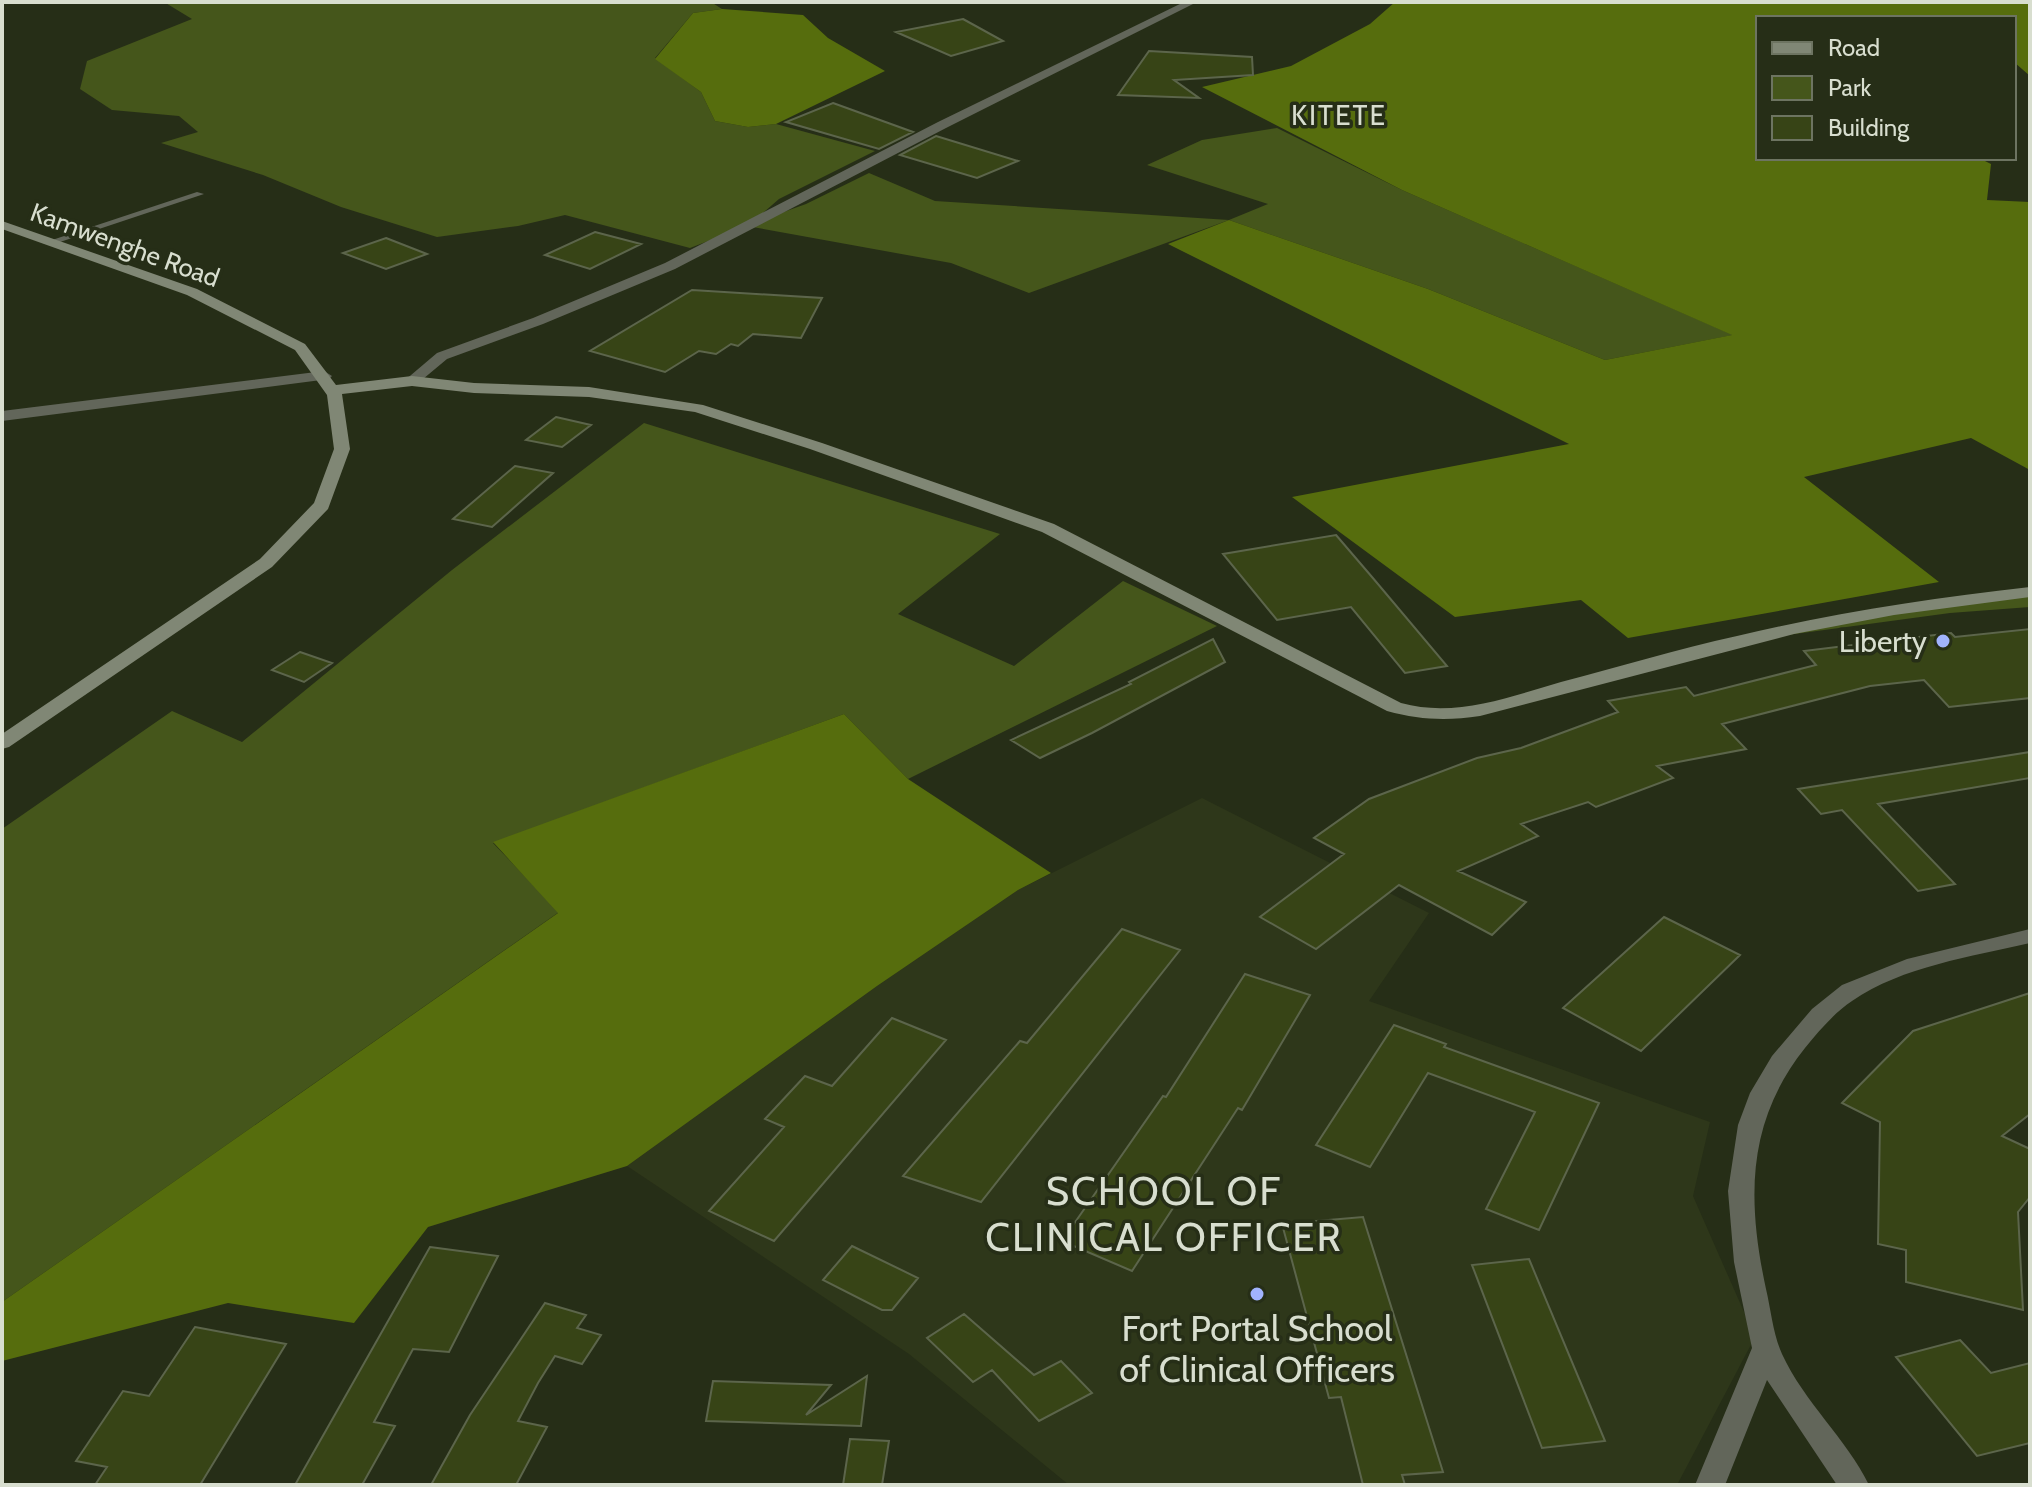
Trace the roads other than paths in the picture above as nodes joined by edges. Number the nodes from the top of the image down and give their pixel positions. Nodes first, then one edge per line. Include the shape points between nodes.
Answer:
1 (1192, 2) edge
2 (200, 194) dead end
3 (2, 225) edge
4 (48, 243) junction
5 (412, 381) junction
6 (331, 389) junction
7 (2, 416) edge
8 (2030, 592) edge
9 (2, 743) edge
10 (2030, 936) edge
11 (1766, 1349) junction
12 (1710, 1485) edge
13 (1854, 1485) edge

1 - 5 street via 670,266 442,356
2 - 4 lane
3 - 4 street, Kamwenghe Road
4 - 6 street, Kamwenghe Road via 192,292 300,347
5 - 6 street
5 - 8 street via 642,398 697,408 806,442 1048,528 1414,714 1466,712 1855,615
6 - 7 street
6 - 9 street via 342,449 322,505 266,563
10 - 11 street via 1922,962 1848,992 1791,1046 1764,1088 1748,1124 1740,1187 1746,1260
11 - 12 street
11 - 13 street

